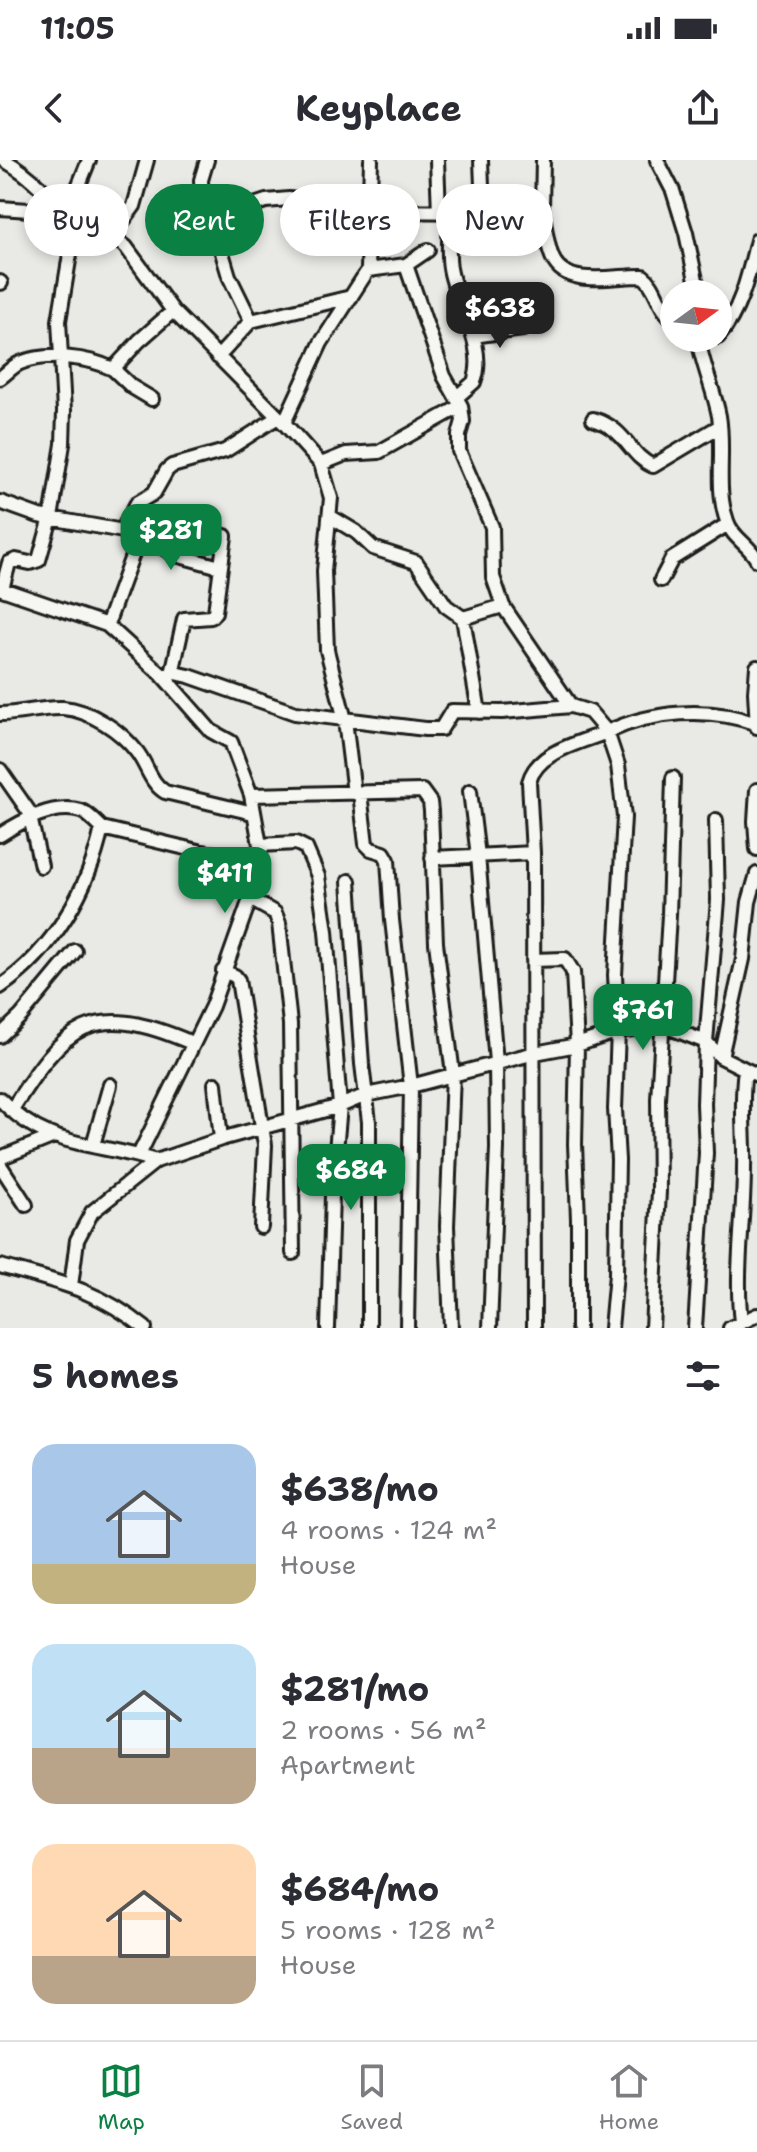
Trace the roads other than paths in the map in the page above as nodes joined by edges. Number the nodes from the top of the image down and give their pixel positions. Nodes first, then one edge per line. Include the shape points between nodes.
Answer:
1 (89, 160) edge
2 (147, 160) edge
3 (207, 160) edge
4 (371, 160) edge
5 (437, 160) edge
6 (481, 160) edge
7 (543, 160) edge
8 (657, 160) edge
9 (12, 162) edge
10 (35, 184) edge
11 (79, 184) edge
12 (202, 184) edge
13 (371, 184) edge
14 (441, 184) edge
15 (482, 184) edge
16 (542, 184) edge
17 (0, 208) edge
18 (24, 210) edge
19 (129, 213) edge
20 (757, 240) edge
21 (428, 250) dead end
22 (129, 253) edge
23 (70, 256) edge
24 (223, 256) edge
25 (369, 256) edge
26 (449, 256) edge
27 (552, 256) edge
28 (406, 265) junction
29 (368, 270) junction
30 (696, 280) edge
31 (351, 297) junction
32 (660, 306) edge
33 (173, 311) junction
34 (732, 315) edge
35 (251, 321) junction
36 (523, 329) dead end
37 (473, 336) junction
38 (702, 352) edge
39 (218, 357) junction
40 (59, 358) junction
41 (113, 369) junction
42 (0, 378) edge
43 (152, 399) dead end
44 (459, 402) junction
45 (593, 419) dead end
46 (281, 420) junction
47 (720, 426) junction
48 (321, 464) junction
49 (0, 502) edge
50 (331, 517) junction
51 (51, 518) junction
52 (728, 524) junction
53 (122, 531) junction
54 (140, 534) junction
55 (225, 536) dead end
56 (753, 546) edge
57 (757, 560) edge
58 (220, 567) junction
59 (661, 580) dead end
60 (1, 593) edge
61 (503, 606) junction
62 (463, 618) junction
63 (107, 625) junction
64 (757, 667) edge
65 (167, 674) junction
66 (571, 706) junction
67 (479, 712) junction
68 (0, 714) edge
69 (345, 720) junction
70 (757, 725) edge
71 (607, 732) junction
72 (0, 770) edge
73 (673, 778) dead end
74 (757, 790) edge
75 (470, 791) dead end
76 (357, 793) junction
77 (251, 795) junction
78 (253, 813) junction
79 (31, 817) junction
80 (716, 820) dead end
81 (102, 828) junction
82 (0, 835) edge
83 (260, 845) junction
84 (757, 849) edge
85 (533, 853) junction
86 (478, 856) junction
87 (432, 858) junction
88 (260, 861) junction
89 (41, 866) dead end
90 (757, 874) edge
91 (349, 881) dead end
92 (250, 899) junction
93 (75, 951) dead end
94 (533, 960) junction
95 (223, 971) junction
96 (0, 987) edge
97 (662, 1025) junction
98 (618, 1031) junction
99 (0, 1036) edge
100 (706, 1042) junction
101 (192, 1043) junction
102 (577, 1045) junction
103 (535, 1053) junction
104 (721, 1057) junction
105 (496, 1062) junction
106 (751, 1073) edge
107 (453, 1074) junction
108 (215, 1084) dead end
109 (110, 1085) dead end
110 (411, 1086) junction
111 (366, 1095) junction
112 (0, 1099) edge
113 (340, 1106) junction
114 (11, 1111) junction
115 (291, 1119) junction
116 (261, 1127) junction
117 (52, 1137) junction
118 (221, 1139) junction
119 (93, 1145) junction
120 (139, 1155) junction
121 (0, 1158) edge
122 (156, 1161) junction
123 (0, 1165) edge
124 (26, 1205) dead end
125 (261, 1227) dead end
126 (293, 1253) dead end
127 (0, 1266) edge
128 (71, 1286) junction
129 (757, 1315) edge
130 (736, 1325) edge
131 (145, 1328) edge
132 (328, 1328) edge
133 (369, 1328) edge
134 (407, 1328) edge
135 (451, 1328) edge
136 (490, 1328) edge
137 (534, 1328) edge
138 (578, 1328) edge
139 (611, 1328) edge
140 (652, 1328) edge
141 (695, 1328) edge

1 - 11 street
2 - 19 street
3 - 12 street
4 - 13 street
5 - 14 street
6 - 15 street
7 - 16 street
8 - 30 street via 673,191
9 - 10 street
17 - 18 street
20 - 34 street
21 - 28 street
22 - 33 street
23 - 40 street
24 - 35 street
25 - 29 street
26 - 37 street
27 - 32 street via 559,268 584,278 643,276
28 - 29 street
28 - 44 street via 444,376
29 - 31 street
31 - 35 street
31 - 46 street
33 - 39 street
33 - 41 street
35 - 39 street
36 - 37 street
37 - 44 street via 477,375
38 - 47 street
39 - 46 street
40 - 41 street via 95,360
40 - 42 street via 23,362
40 - 51 street via 63,444
41 - 43 street
44 - 48 street via 379,452 340,455
44 - 61 street via 459,451 492,527 493,577
45 - 47 street via 615,428 653,466
46 - 48 street
46 - 53 street via 225,451 172,466 154,493 137,503
47 - 52 street
48 - 50 street
49 - 51 street
50 - 62 street via 373,548 416,562 446,606
50 - 69 street via 324,607 327,650
51 - 53 street
51 - 60 street via 39,560 9,563
52 - 56 street
52 - 59 street via 672,559
53 - 54 street
54 - 58 street via 176,555
54 - 63 street
55 - 58 street
56 - 57 street
58 - 65 street via 215,612 182,621
60 - 63 street
61 - 62 street
61 - 66 street
62 - 67 street
63 - 65 street
64 - 70 street
65 - 69 street via 189,676 295,713
65 - 77 street via 211,731 231,742
66 - 67 street
66 - 71 street via 590,712
67 - 69 street via 452,711 436,729
68 - 78 street via 65,708 84,714 107,724 136,751 158,788
69 - 76 street
70 - 71 street via 724,716 681,714 650,716
71 - 85 street via 546,758 531,772
71 - 98 street via 618,765 624,817 615,975
72 - 79 street
73 - 97 street
74 - 84 street
75 - 86 street
76 - 77 street
76 - 87 street via 422,791 430,802
76 - 110 street via 366,844 388,860
77 - 78 street
78 - 83 street
79 - 81 street via 79,810
79 - 82 street
79 - 89 street
80 - 100 street via 718,900
81 - 88 street
81 - 96 street via 90,873 46,945
83 - 88 street
83 - 113 street via 303,845 318,876
85 - 86 street
85 - 94 street
86 - 87 street
86 - 105 street
87 - 107 street via 438,966
88 - 92 street
90 - 104 street
91 - 111 street
92 - 95 street
92 - 115 street via 275,913 279,923 290,1024
93 - 99 street
94 - 102 street via 565,959 571,965
94 - 103 street
95 - 101 street
95 - 116 street via 238,980
97 - 98 street
97 - 100 street
97 - 140 street
98 - 102 street
98 - 139 street
100 - 104 street
100 - 141 street via 706,1153
101 - 114 street via 135,1025 85,1025 49,1054
101 - 120 street
102 - 103 street
102 - 138 street
103 - 105 street
103 - 137 street
104 - 106 street
105 - 107 street
105 - 136 street
106 - 130 street via 742,1096
107 - 110 street
107 - 135 street via 447,1226
108 - 118 street
109 - 119 street
110 - 111 street
110 - 134 street
111 - 113 street
111 - 133 street
112 - 114 street
113 - 115 street
113 - 132 street
114 - 117 street
115 - 116 street
115 - 126 street
116 - 118 street
116 - 125 street
117 - 119 street
117 - 121 street
118 - 122 street
119 - 120 street
120 - 122 street
122 - 128 street via 92,1212 77,1240
123 - 124 street
127 - 128 street
128 - 131 street via 104,1299
129 - 130 street

